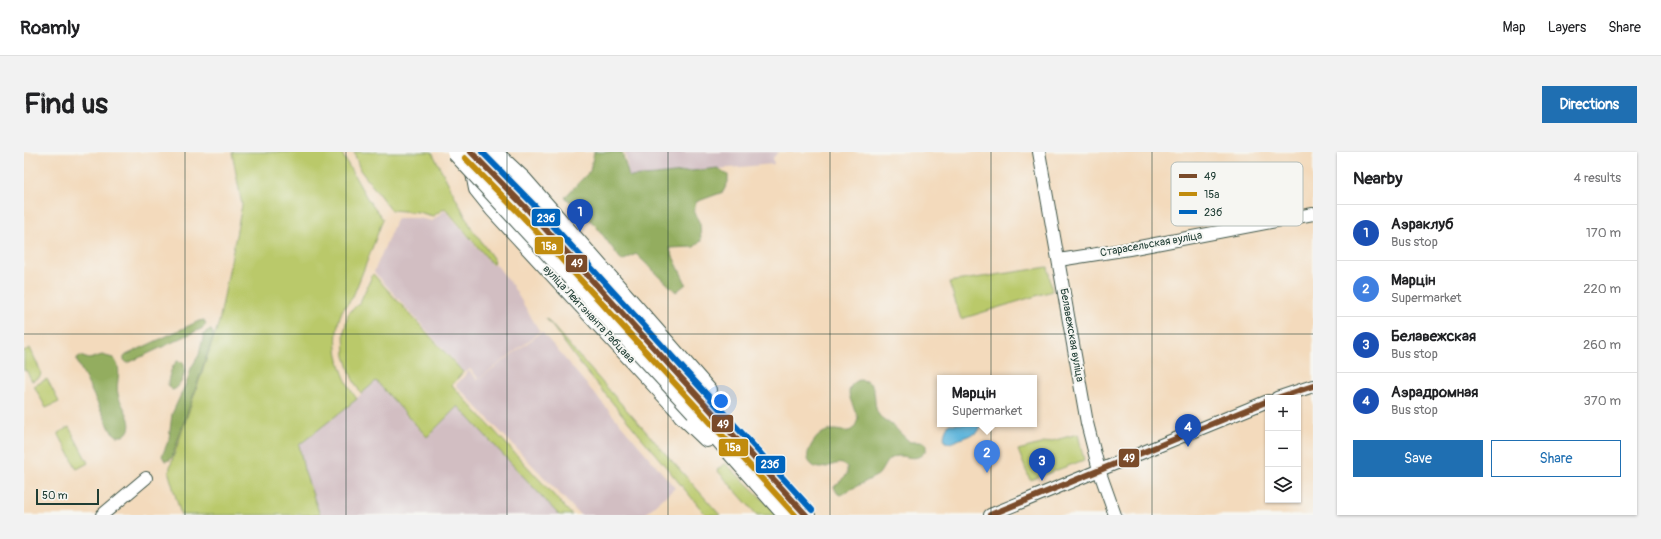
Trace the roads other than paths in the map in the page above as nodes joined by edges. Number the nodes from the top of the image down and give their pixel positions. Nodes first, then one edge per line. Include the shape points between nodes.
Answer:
1 (456, 152) edge
2 (471, 152) edge
3 (494, 152) edge
4 (1039, 152) edge
5 (524, 179) junction
6 (493, 209) junction
7 (1313, 214) edge
8 (1303, 216) edge
9 (557, 220) junction
10 (1250, 226) edge
11 (526, 246) junction
12 (1059, 260) junction
13 (1313, 386) edge
14 (1286, 395) edge
15 (1265, 402) edge
16 (697, 404) junction
17 (1100, 470) junction
18 (146, 478) dead end
19 (102, 515) edge
20 (787, 515) edge
21 (806, 515) edge
22 (990, 515) edge
23 (1116, 515) edge

1 - 16 highway, вуліца Лейтэнанта Рабцава, bridge
2 - 6 main road, вуліца Лейтэнанта Рабцава via 477,189
2 - 16 highway, вуліца Лейтэнанта Рабцава, bridge via 529,211
3 - 5 main road, вуліца Лейтэнанта Рабцава
4 - 12 street, Белавежская вуліца
5 - 6 main road via 529,196 525,204 517,211 506,214
5 - 9 main road, вуліца Лейтэнанта Рабцава
6 - 11 main road, вуліца Лейтэнанта Рабцава
7 - 8 street, Старасельская вуліца
9 - 11 main road via 544,214 529,220 523,229
9 - 16 main road, вуліца Лейтэнанта Рабцава
10 - 12 street, Старасельская вуліца
11 - 16 main road, вуліца Лейтэнанта Рабцава
12 - 17 street, Белавежская вуліца via 1082,398
13 - 14 street
15 - 17 street
16 - 20 highway, вуліца Лейтэнанта Рабцава via 749,473
16 - 21 highway, вуліца Лейтэнанта Рабцава via 746,450
17 - 22 street
17 - 23 street, Белавежская вуліца
18 - 19 street

